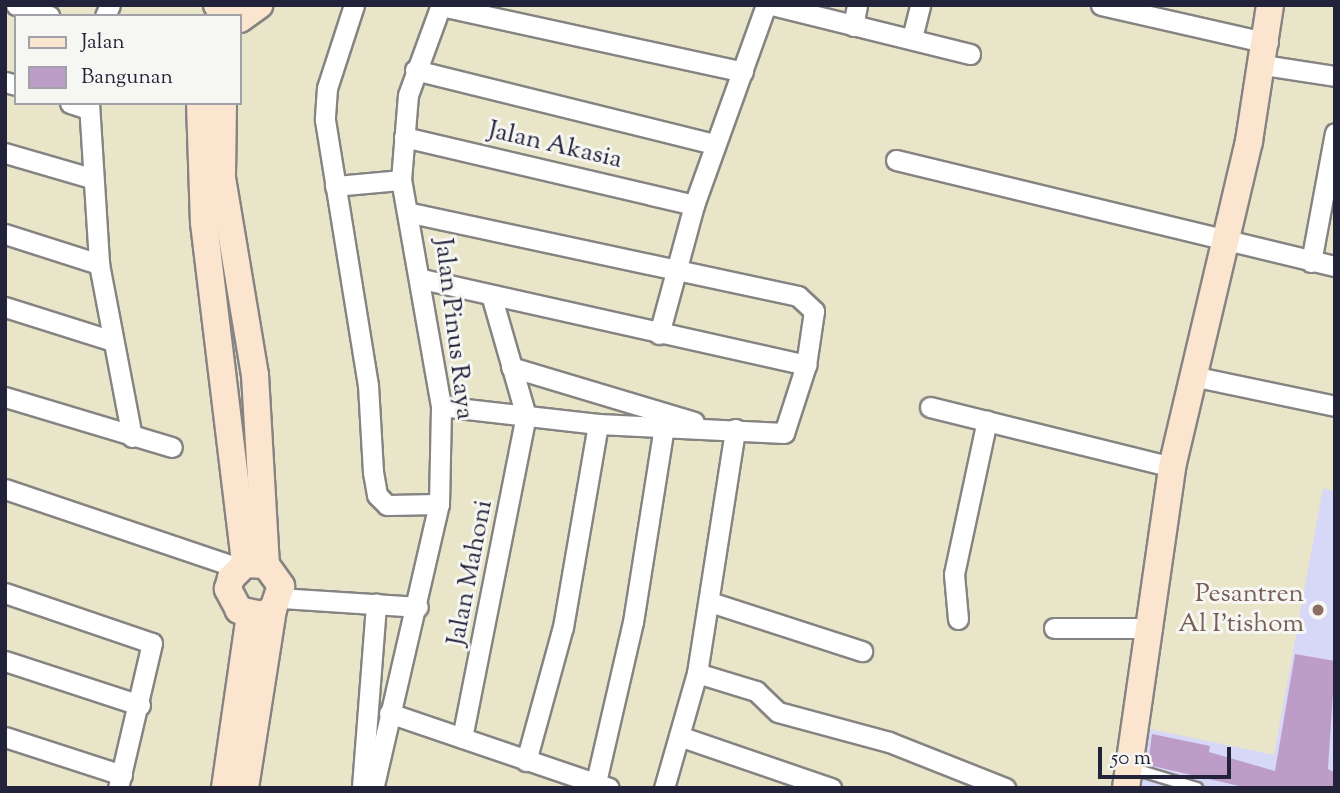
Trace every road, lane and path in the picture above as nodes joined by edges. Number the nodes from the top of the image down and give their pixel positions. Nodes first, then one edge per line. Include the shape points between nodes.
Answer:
1 (16, 5) edge
2 (354, 5) edge
3 (441, 5) edge
4 (766, 5) edge
5 (772, 5) edge
6 (857, 5) edge
7 (920, 5) edge
8 (1101, 5) edge
9 (1270, 5) edge
10 (43, 14) edge
11 (853, 26) junction
12 (912, 38) junction
13 (970, 54) dead end
14 (1266, 54) junction
15 (415, 70) junction
16 (743, 72) junction
17 (1335, 76) edge
18 (83, 105) edge
19 (200, 105) edge
20 (223, 105) edge
21 (1335, 133) edge
22 (404, 137) junction
23 (715, 144) junction
24 (5, 153) edge
25 (895, 160) dead end
26 (91, 178) junction
27 (212, 179) junction
28 (401, 180) junction
29 (335, 186) junction
30 (1330, 191) edge
31 (694, 205) junction
32 (411, 213) junction
33 (5, 234) edge
34 (1227, 242) junction
35 (1311, 261) junction
36 (99, 264) junction
37 (1335, 266) edge
38 (676, 269) junction
39 (422, 279) junction
40 (491, 295) junction
41 (5, 307) edge
42 (659, 334) junction
43 (113, 341) junction
44 (806, 365) junction
45 (511, 367) junction
46 (1192, 376) junction
47 (5, 397) edge
48 (442, 406) junction
49 (1335, 406) edge
50 (930, 407) dead end
51 (526, 416) junction
52 (987, 420) junction
53 (598, 424) junction
54 (664, 426) junction
55 (705, 426) junction
56 (735, 429) junction
57 (132, 437) junction
58 (172, 447) dead end
59 (1172, 467) junction
60 (5, 489) edge
61 (439, 504) junction
62 (250, 566) junction
63 (5, 593) edge
64 (710, 602) junction
65 (376, 604) junction
66 (267, 607) junction
67 (418, 607) junction
68 (958, 619) dead end
69 (1054, 628) dead end
70 (1152, 628) junction
71 (862, 651) dead end
72 (5, 661) edge
73 (697, 673) junction
74 (140, 705) junction
75 (389, 713) junction
76 (679, 736) junction
77 (5, 737) edge
78 (462, 738) junction
79 (526, 761) junction
80 (1128, 778) edge
81 (120, 781) edge
82 (236, 784) edge
83 (602, 785) edge
84 (370, 786) edge
85 (664, 788) edge
86 (831, 788) edge
87 (1005, 788) edge
88 (1197, 788) edge

1 - 10 street
2 - 29 street via 327,88
3 - 15 street, Jalan Pinus Raya
3 - 16 street
4 - 16 street
5 - 11 street
6 - 11 street
7 - 12 street
8 - 14 street
9 - 14 street
11 - 12 street
12 - 13 street
14 - 17 street
14 - 34 street
15 - 22 street, Jalan Pinus Raya
15 - 23 street
16 - 23 street
18 - 26 street
19 - 27 street
20 - 27 street
21 - 30 street
22 - 28 street, Jalan Pinus Raya
22 - 31 street, Jalan Akasia
23 - 31 street
24 - 26 street
25 - 34 street
26 - 36 street
27 - 62 street via 256,375
28 - 29 street
28 - 32 street, Jalan Pinus Raya
29 - 61 street via 368,385 377,495 387,505
30 - 35 street
31 - 38 street
32 - 38 street
32 - 39 street, Jalan Pinus Raya
33 - 36 street
34 - 35 street
34 - 46 street
35 - 37 street
36 - 43 street
38 - 42 street
38 - 44 street via 808,302 814,312
39 - 40 street
39 - 48 street, Jalan Pinus Raya
40 - 42 street
40 - 45 street
41 - 43 street
42 - 44 street
43 - 57 street
44 - 56 street via 784,433
45 - 51 street
45 - 55 street
46 - 49 street
46 - 59 street
47 - 57 street
48 - 51 street
48 - 61 street, Jalan Pinus Raya
50 - 52 street
51 - 53 street
51 - 78 street, Jalan Mahoni
52 - 59 street
52 - 68 street via 954,574
53 - 54 street
53 - 79 street via 564,628
54 - 55 street
54 - 83 street
55 - 56 street
56 - 64 street
57 - 58 street
59 - 70 street
60 - 62 street
61 - 67 street, Jalan Pinus Raya
62 - 66 street via 277,576
62 - 66 street via 228,589 231,601
63 - 74 street via 152,643
64 - 71 street
64 - 73 street
65 - 66 street
65 - 67 street
65 - 84 street
66 - 82 street
67 - 75 street, Jalan Pinus Raya
69 - 70 street
70 - 80 street
72 - 74 street
73 - 76 street
73 - 87 street via 756,691 778,712 889,742
74 - 81 street
75 - 78 street
75 - 84 street, Jalan Pinus Raya
76 - 85 street
76 - 86 street
77 - 81 street
78 - 79 street
79 - 83 street
80 - 88 lane

